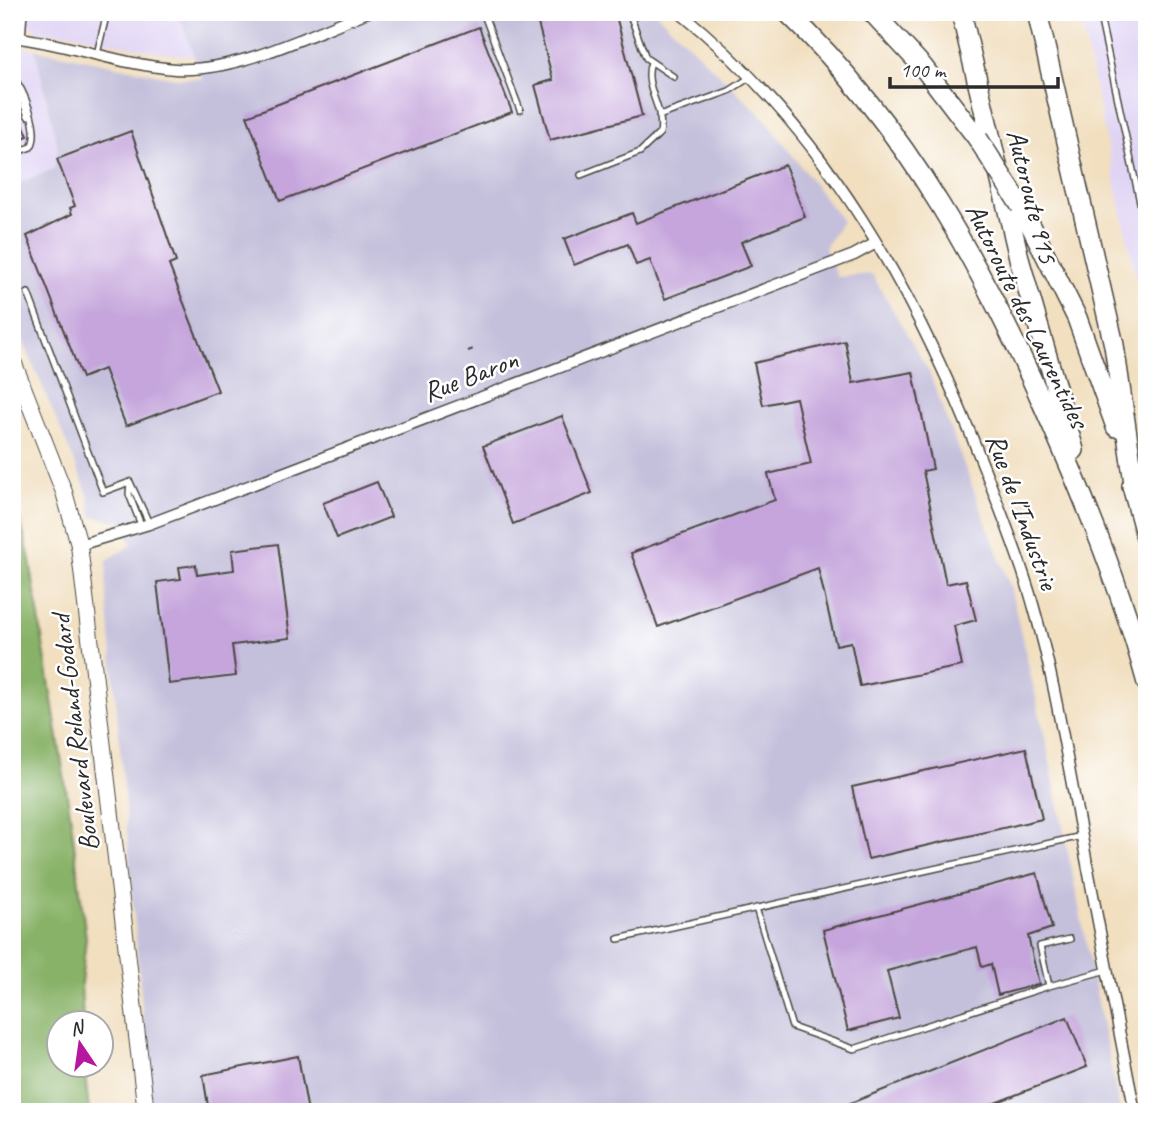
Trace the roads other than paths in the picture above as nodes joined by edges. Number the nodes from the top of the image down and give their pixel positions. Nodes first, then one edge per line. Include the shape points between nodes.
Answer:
1 (24, 12) edge
2 (107, 12) edge
3 (368, 12) edge
4 (483, 12) edge
5 (629, 12) edge
6 (679, 12) edge
7 (788, 12) edge
8 (872, 12) edge
9 (961, 12) edge
10 (1037, 12) edge
11 (1099, 12) edge
12 (17, 38) edge
13 (97, 54) junction
14 (651, 62) junction
15 (13, 76) edge
16 (752, 76) junction
17 (674, 77) dead end
18 (520, 110) dead end
19 (659, 116) junction
20 (12, 154) edge
21 (581, 175) dead end
22 (1147, 235) edge
23 (876, 243) junction
24 (28, 293) dead end
25 (12, 359) edge
26 (1136, 497) junction
27 (1094, 522) junction
28 (145, 525) junction
29 (1147, 541) edge
30 (79, 545) junction
31 (1147, 683) edge
32 (1082, 836) junction
33 (756, 908) junction
34 (618, 939) dead end
35 (1070, 939) dead end
36 (1107, 970) junction
37 (1049, 986) junction
38 (146, 1112) edge
39 (1135, 1112) edge

1 - 12 lane
2 - 13 lane
3 - 13 street via 206,68 171,69
4 - 18 lane
5 - 14 lane
6 - 16 street, Rue de l'Industrie
7 - 27 highway, Autoroute des Laurentides via 873,107 945,210 1012,334
8 - 26 highway, Autoroute des Laurentides, bridge via 923,67 1021,206 1093,356
9 - 27 highway, Autoroute 915 via 1020,262
10 - 26 highway, Autoroute 915 via 1114,345
11 - 22 lane
12 - 13 street
14 - 17 lane
14 - 19 lane via 648,78
15 - 20 lane via 23,88 35,137 32,147
16 - 19 lane via 729,91
16 - 23 street, Rue de l'Industrie via 816,151
19 - 21 lane via 660,133 640,152
23 - 28 street, Rue Baron
23 - 32 street, Rue de l'Industrie via 933,349 1021,565 1046,653
24 - 28 lane via 103,492 130,482
25 - 30 street, Boulevard Roland-Godard via 64,492
26 - 29 highway, Autoroute des Laurentides
27 - 31 highway, Autoroute des Laurentides
28 - 30 street, Rue Baron
30 - 38 street, Boulevard Roland-Godard
32 - 33 lane
32 - 36 street, Rue de l'Industrie
33 - 34 lane
33 - 37 lane via 792,1027 853,1049
35 - 37 lane via 1040,946
36 - 37 lane
36 - 39 street, Rue de l'Industrie

